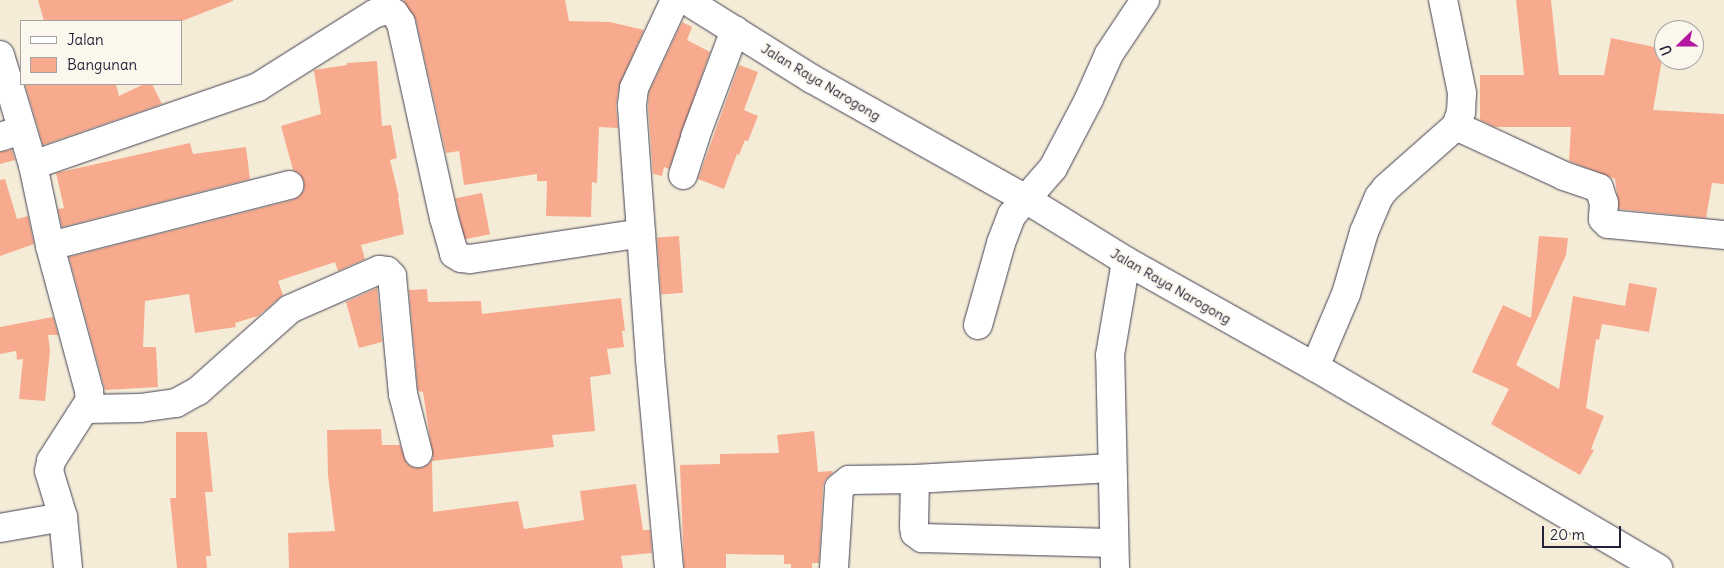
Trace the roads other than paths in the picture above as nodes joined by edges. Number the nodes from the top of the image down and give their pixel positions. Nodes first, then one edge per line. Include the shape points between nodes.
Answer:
1 (675, 0) edge
2 (686, 0) edge
3 (1145, 0) edge
4 (1443, 0) edge
5 (735, 30) junction
6 (0, 54) edge
7 (1456, 126) junction
8 (11, 134) edge
9 (33, 165) junction
10 (683, 175) dead end
11 (290, 184) dead end
12 (1024, 198) junction
13 (641, 233) junction
14 (1724, 236) edge
15 (50, 246) junction
16 (1126, 261) junction
17 (978, 325) dead end
18 (1316, 367) junction
19 (86, 409) junction
20 (418, 452) dead end
21 (1112, 468) junction
22 (915, 479) junction
23 (63, 517) junction
24 (0, 528) edge
25 (1114, 555) edge
26 (68, 568) edge
27 (669, 568) edge
28 (834, 568) edge
29 (1658, 568) edge

1 - 13 street via 634,88 633,130
2 - 5 street, Jalan Raya Narogong
3 - 12 street via 1109,54 1053,168
4 - 7 street via 1462,93
5 - 10 street
5 - 12 street, Jalan Raya Narogong via 812,79
6 - 8 street
7 - 14 street via 1564,176 1599,188 1604,203 1603,219 1608,224
7 - 18 street via 1386,188 1379,198 1364,232 1346,294
8 - 9 street
9 - 13 street via 258,87 374,14 386,10 401,23 454,254 470,259
9 - 15 street
11 - 15 street
12 - 16 street, Jalan Raya Narogong
12 - 17 street via 1012,215 1001,243
13 - 27 street
15 - 19 street via 89,391
16 - 18 street, Jalan Raya Narogong
16 - 21 street via 1110,355
18 - 29 street, Jalan Raya Narogong
19 - 20 street via 140,408 176,403 198,391 298,304 379,270 392,276 402,394
19 - 23 street via 51,461 51,484
21 - 22 street
21 - 25 street
22 - 25 street via 914,526 922,538
22 - 28 street via 844,482 839,488
23 - 24 street
23 - 26 street

